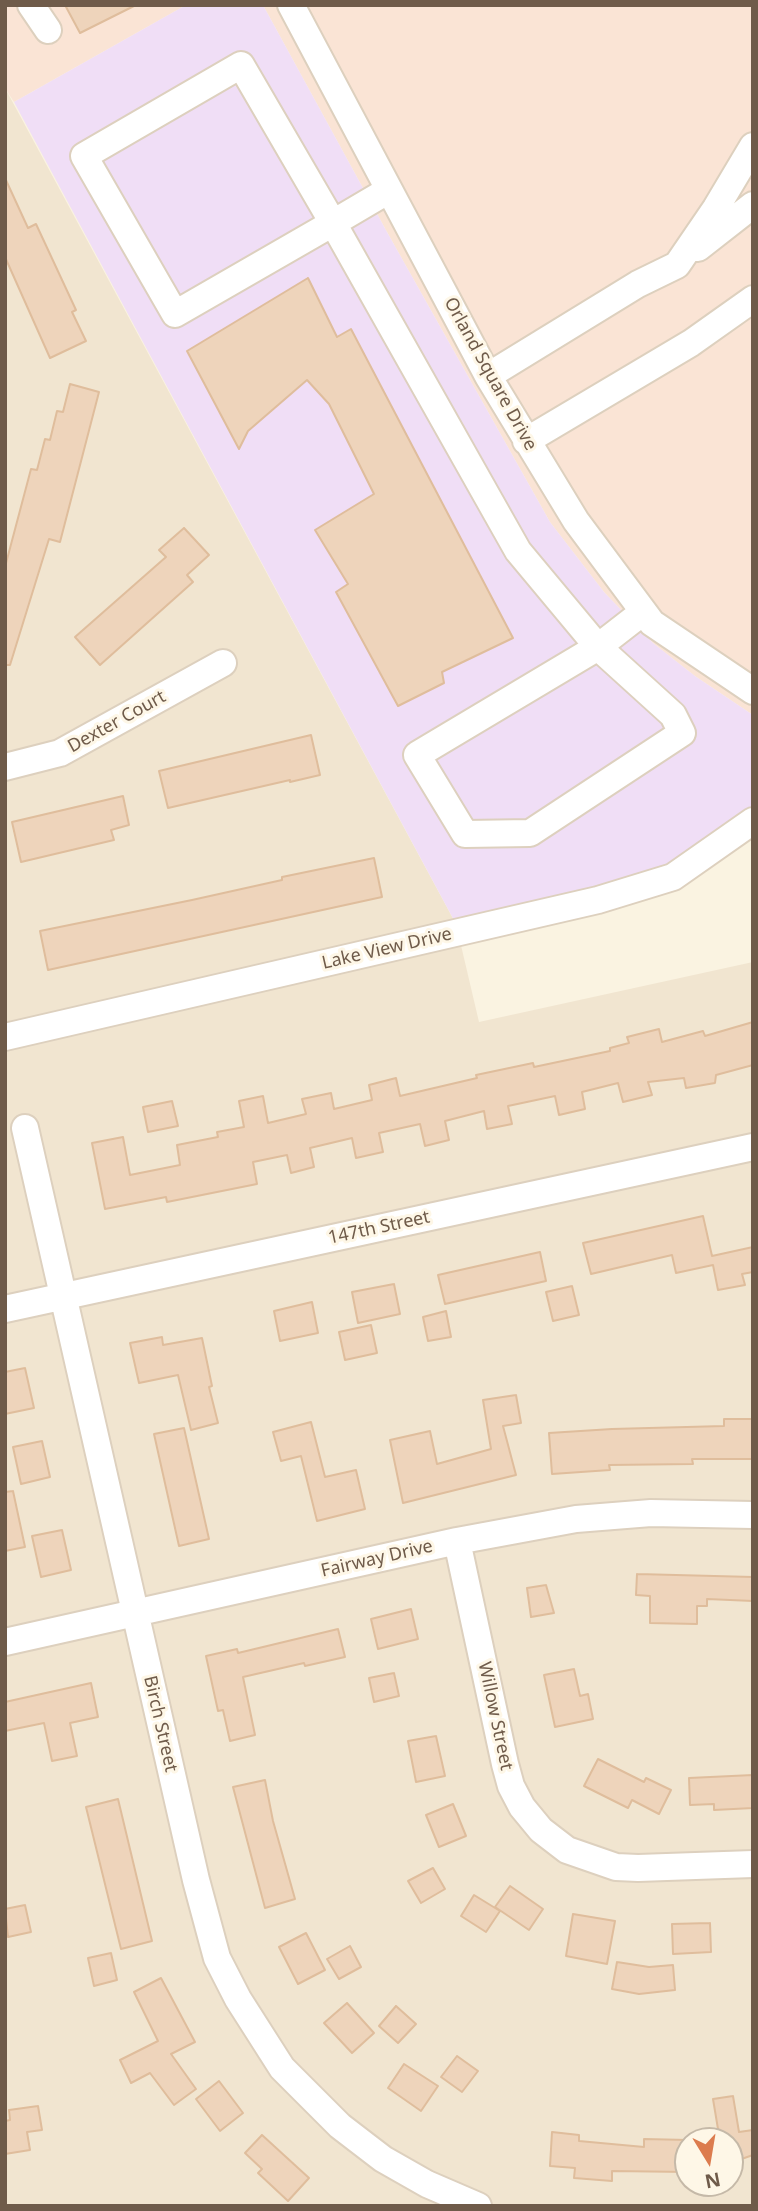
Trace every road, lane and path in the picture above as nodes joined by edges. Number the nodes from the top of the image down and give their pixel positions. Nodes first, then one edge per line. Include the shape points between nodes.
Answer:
1 (31, 5) edge
2 (291, 5) edge
3 (48, 30) dead end
4 (753, 146) edge
5 (389, 190) junction
6 (753, 205) edge
7 (332, 223) junction
8 (677, 264) junction
9 (753, 299) edge
10 (488, 376) junction
11 (526, 442) junction
12 (643, 612) junction
13 (598, 647) junction
14 (223, 663) dead end
15 (753, 691) edge
16 (5, 767) edge
17 (753, 821) edge
18 (5, 1037) edge
19 (24, 1128) dead end
20 (753, 1147) edge
21 (65, 1296) junction
22 (5, 1309) edge
23 (753, 1515) edge
24 (457, 1541) junction
25 (135, 1613) junction
26 (5, 1642) edge
27 (753, 1864) edge
28 (478, 2206) edge

1 - 3 street
2 - 5 street, Orland Square Drive
4 - 8 street
5 - 7 street
5 - 10 street, Orland Square Drive
6 - 8 street
7 - 7 street via 175,314 84,156 241,65
7 - 13 street via 518,551
8 - 10 street
9 - 11 street via 691,343
10 - 11 street, Orland Square Drive
11 - 12 street, Orland Square Drive via 576,521
12 - 13 street
12 - 15 street, Orland Square Drive via 652,624
13 - 13 street via 673,715 682,733 530,832 466,834 417,755
14 - 16 street, Dexter Court via 60,753
17 - 18 street, Lake View Drive via 673,877 598,900
19 - 21 street, Birch Street
20 - 21 street, 147th Street
21 - 22 street, 147th Street
21 - 25 street, Birch Street
23 - 24 street, Fairway Drive via 638,1514 576,1519
24 - 25 street, Fairway Drive
24 - 27 street, Willow Street via 508,1775 522,1807 541,1830 567,1850 616,1867
25 - 26 street, Fairway Drive
25 - 28 street, Birch Street via 206,1924 237,1999 282,2068 340,2126 383,2159

